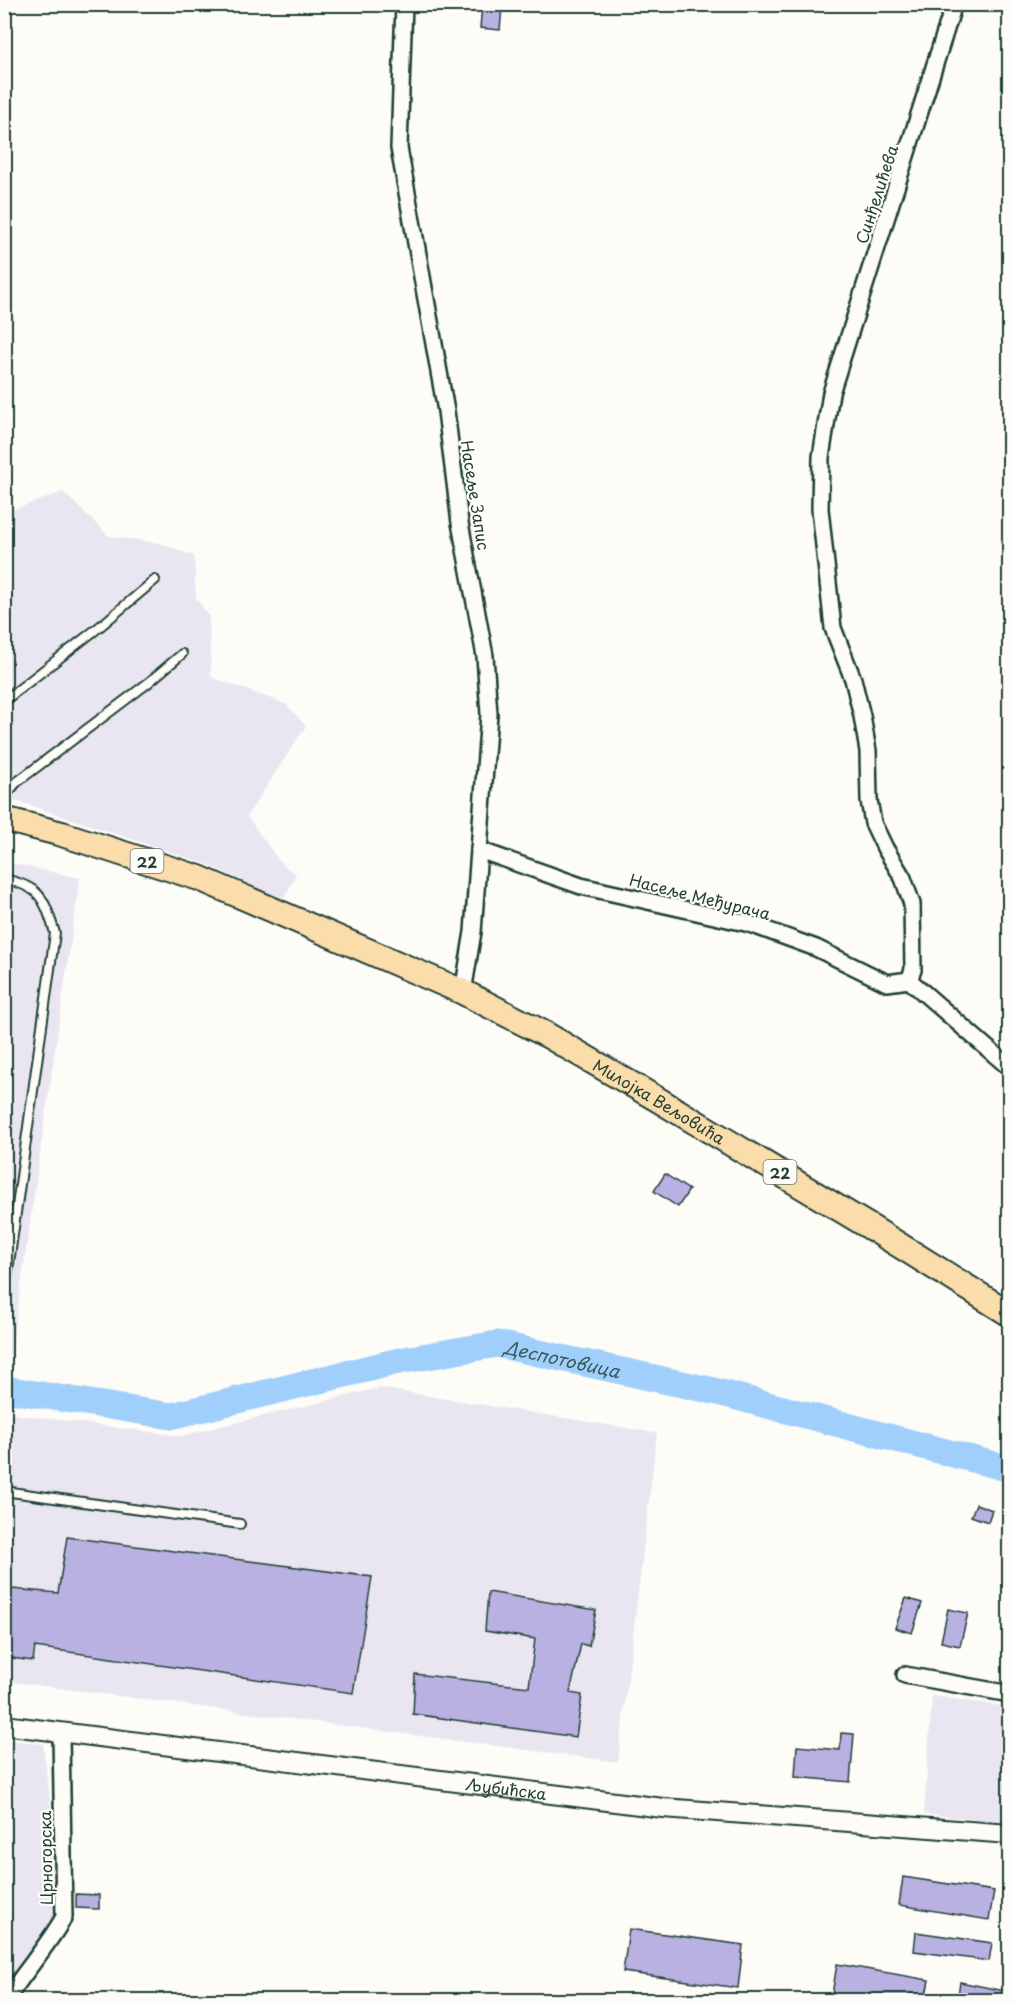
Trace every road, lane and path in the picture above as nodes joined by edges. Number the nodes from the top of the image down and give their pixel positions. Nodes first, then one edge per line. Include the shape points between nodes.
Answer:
1 (404, 4) edge
2 (954, 4) edge
3 (155, 580) dead end
4 (182, 654) dead end
5 (4, 701) edge
6 (4, 797) edge
7 (4, 819) edge
8 (479, 850) junction
9 (4, 879) edge
10 (909, 980) junction
11 (463, 992) junction
12 (1010, 1068) edge
13 (4, 1299) edge
14 (1010, 1314) edge
15 (4, 1491) edge
16 (240, 1524) dead end
17 (905, 1675) dead end
18 (1010, 1694) edge
19 (4, 1725) edge
20 (61, 1733) junction
21 (1010, 1834) edge
22 (6, 2001) edge

1 - 8 street, Насеље Запис via 399,148 485,656 489,714
2 - 10 street, Синђелићева via 831,393 821,457 820,509 833,628 853,679 862,716 873,823 903,878 912,904 914,970
3 - 5 lane
4 - 6 lane via 16,782
7 - 11 main road, Милојка Вељовића / 22 via 199,878
8 - 10 street, Насеље Међурача via 581,886 750,924 816,948 887,983
8 - 11 street, Насеље Запис via 473,932
9 - 13 lane via 23,883 43,899 55,933
10 - 12 street
11 - 14 main road, Милојка Вељовића / 22 via 524,1022 657,1099
15 - 16 lane
17 - 18 street
19 - 20 street, Љубићска
20 - 21 street, Љубићска via 663,1808
20 - 22 street, Црногорска via 64,1917

